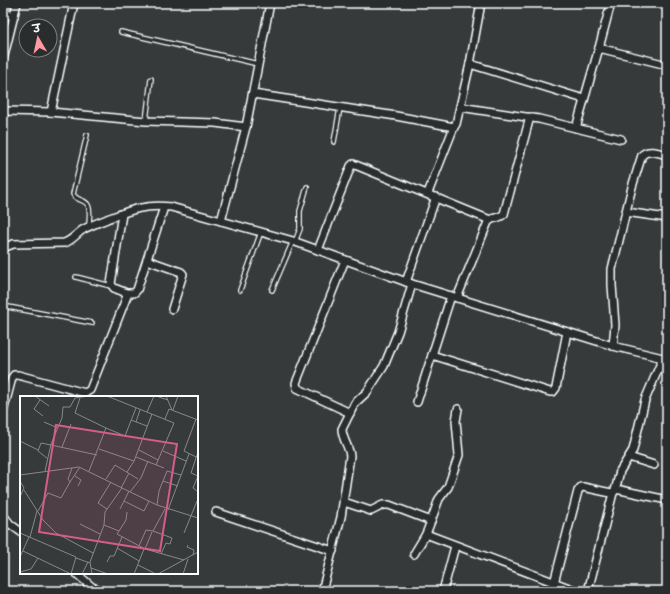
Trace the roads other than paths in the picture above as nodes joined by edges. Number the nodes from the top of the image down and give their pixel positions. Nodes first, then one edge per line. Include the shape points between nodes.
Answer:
1 (17, 3) edge
2 (74, 3) edge
3 (270, 3) edge
4 (481, 3) edge
5 (610, 3) edge
6 (3, 13) edge
7 (14, 16) junction
8 (121, 32) dead end
9 (599, 48) junction
10 (3, 60) edge
11 (258, 64) junction
12 (470, 64) junction
13 (667, 65) edge
14 (151, 79) dead end
15 (253, 94) junction
16 (584, 99) junction
17 (460, 107) junction
18 (340, 108) junction
19 (3, 111) edge
20 (51, 112) junction
21 (530, 117) junction
22 (146, 121) junction
23 (246, 127) junction
24 (454, 127) junction
25 (576, 128) junction
26 (88, 135) dead end
27 (621, 139) dead end
28 (334, 142) dead end
29 (667, 155) edge
30 (307, 187) dead end
31 (428, 194) junction
32 (436, 197) junction
33 (164, 206) junction
34 (626, 212) junction
35 (122, 214) junction
36 (667, 218) edge
37 (490, 220) junction
38 (221, 221) junction
39 (89, 226) junction
40 (261, 232) junction
41 (294, 242) junction
42 (3, 248) edge
43 (318, 250) junction
44 (147, 260) junction
45 (345, 260) junction
46 (76, 277) dead end
47 (409, 283) junction
48 (112, 286) junction
49 (240, 290) dead end
50 (272, 290) dead end
51 (127, 293) junction
52 (454, 297) junction
53 (3, 306) edge
54 (172, 309) dead end
55 (92, 322) dead end
56 (567, 332) junction
57 (613, 346) junction
58 (432, 355) junction
59 (665, 359) edge
60 (417, 402) dead end
61 (458, 408) dead end
62 (3, 412) edge
63 (350, 413) junction
64 (629, 457) junction
65 (654, 465) dead end
66 (614, 491) junction
67 (667, 500) edge
68 (344, 502) junction
69 (216, 512) dead end
70 (3, 515) edge
71 (431, 521) junction
72 (20, 531) edge
73 (426, 534) junction
74 (455, 546) junction
75 (333, 551) junction
76 (414, 554) dead end
77 (77, 574) edge
78 (554, 583) junction
79 (102, 591) edge
80 (322, 591) edge
81 (443, 591) edge
82 (577, 591) edge
83 (588, 591) edge

1 - 7 street
2 - 20 street
3 - 11 street
4 - 12 street
5 - 9 street
6 - 7 street
7 - 10 street
8 - 11 lane
9 - 13 street
9 - 16 street
11 - 15 street
12 - 16 street
12 - 17 street
14 - 22 lane
15 - 18 street
15 - 23 street
16 - 25 street
17 - 21 street
17 - 24 street
18 - 24 street
18 - 28 lane
19 - 20 street
20 - 22 street
21 - 25 street
21 - 37 street via 504,214
22 - 23 street via 215,123
23 - 38 street
24 - 31 street
25 - 27 street
26 - 39 lane via 73,194 89,206
29 - 34 street via 650,152 642,155
30 - 41 lane via 300,211 300,229
31 - 32 street
31 - 43 street via 353,164
32 - 37 street
32 - 47 street
33 - 35 street via 146,206
33 - 38 street
33 - 44 street
34 - 36 street
34 - 57 street via 612,277 615,319
35 - 39 street
35 - 48 street
37 - 52 street
38 - 40 street
39 - 42 street via 64,243 13,244
40 - 41 street
40 - 49 lane
41 - 43 street
41 - 50 lane
43 - 45 street
44 - 51 street via 137,290 134,293
44 - 54 street via 183,274
45 - 47 street
45 - 63 street via 296,383 297,388
46 - 48 lane
47 - 52 street
47 - 63 street via 398,332 384,366
48 - 51 street
51 - 62 street via 128,296 90,390 84,393 14,375
52 - 56 street
52 - 58 street
53 - 55 lane
56 - 57 street
56 - 58 street via 556,388 553,392
57 - 59 street
58 - 60 street
59 - 64 street via 645,400
61 - 71 street via 456,421 459,455 448,487 439,499
63 - 68 street via 342,433 350,456
64 - 65 street
64 - 66 street via 620,471
66 - 67 street
66 - 78 street via 579,488
66 - 83 street
68 - 71 street via 371,511 389,505
68 - 75 street
69 - 75 street
70 - 72 street
71 - 73 street
73 - 74 street
73 - 76 street
74 - 78 street
74 - 81 street
75 - 80 street
77 - 79 street via 92,587
78 - 82 street

